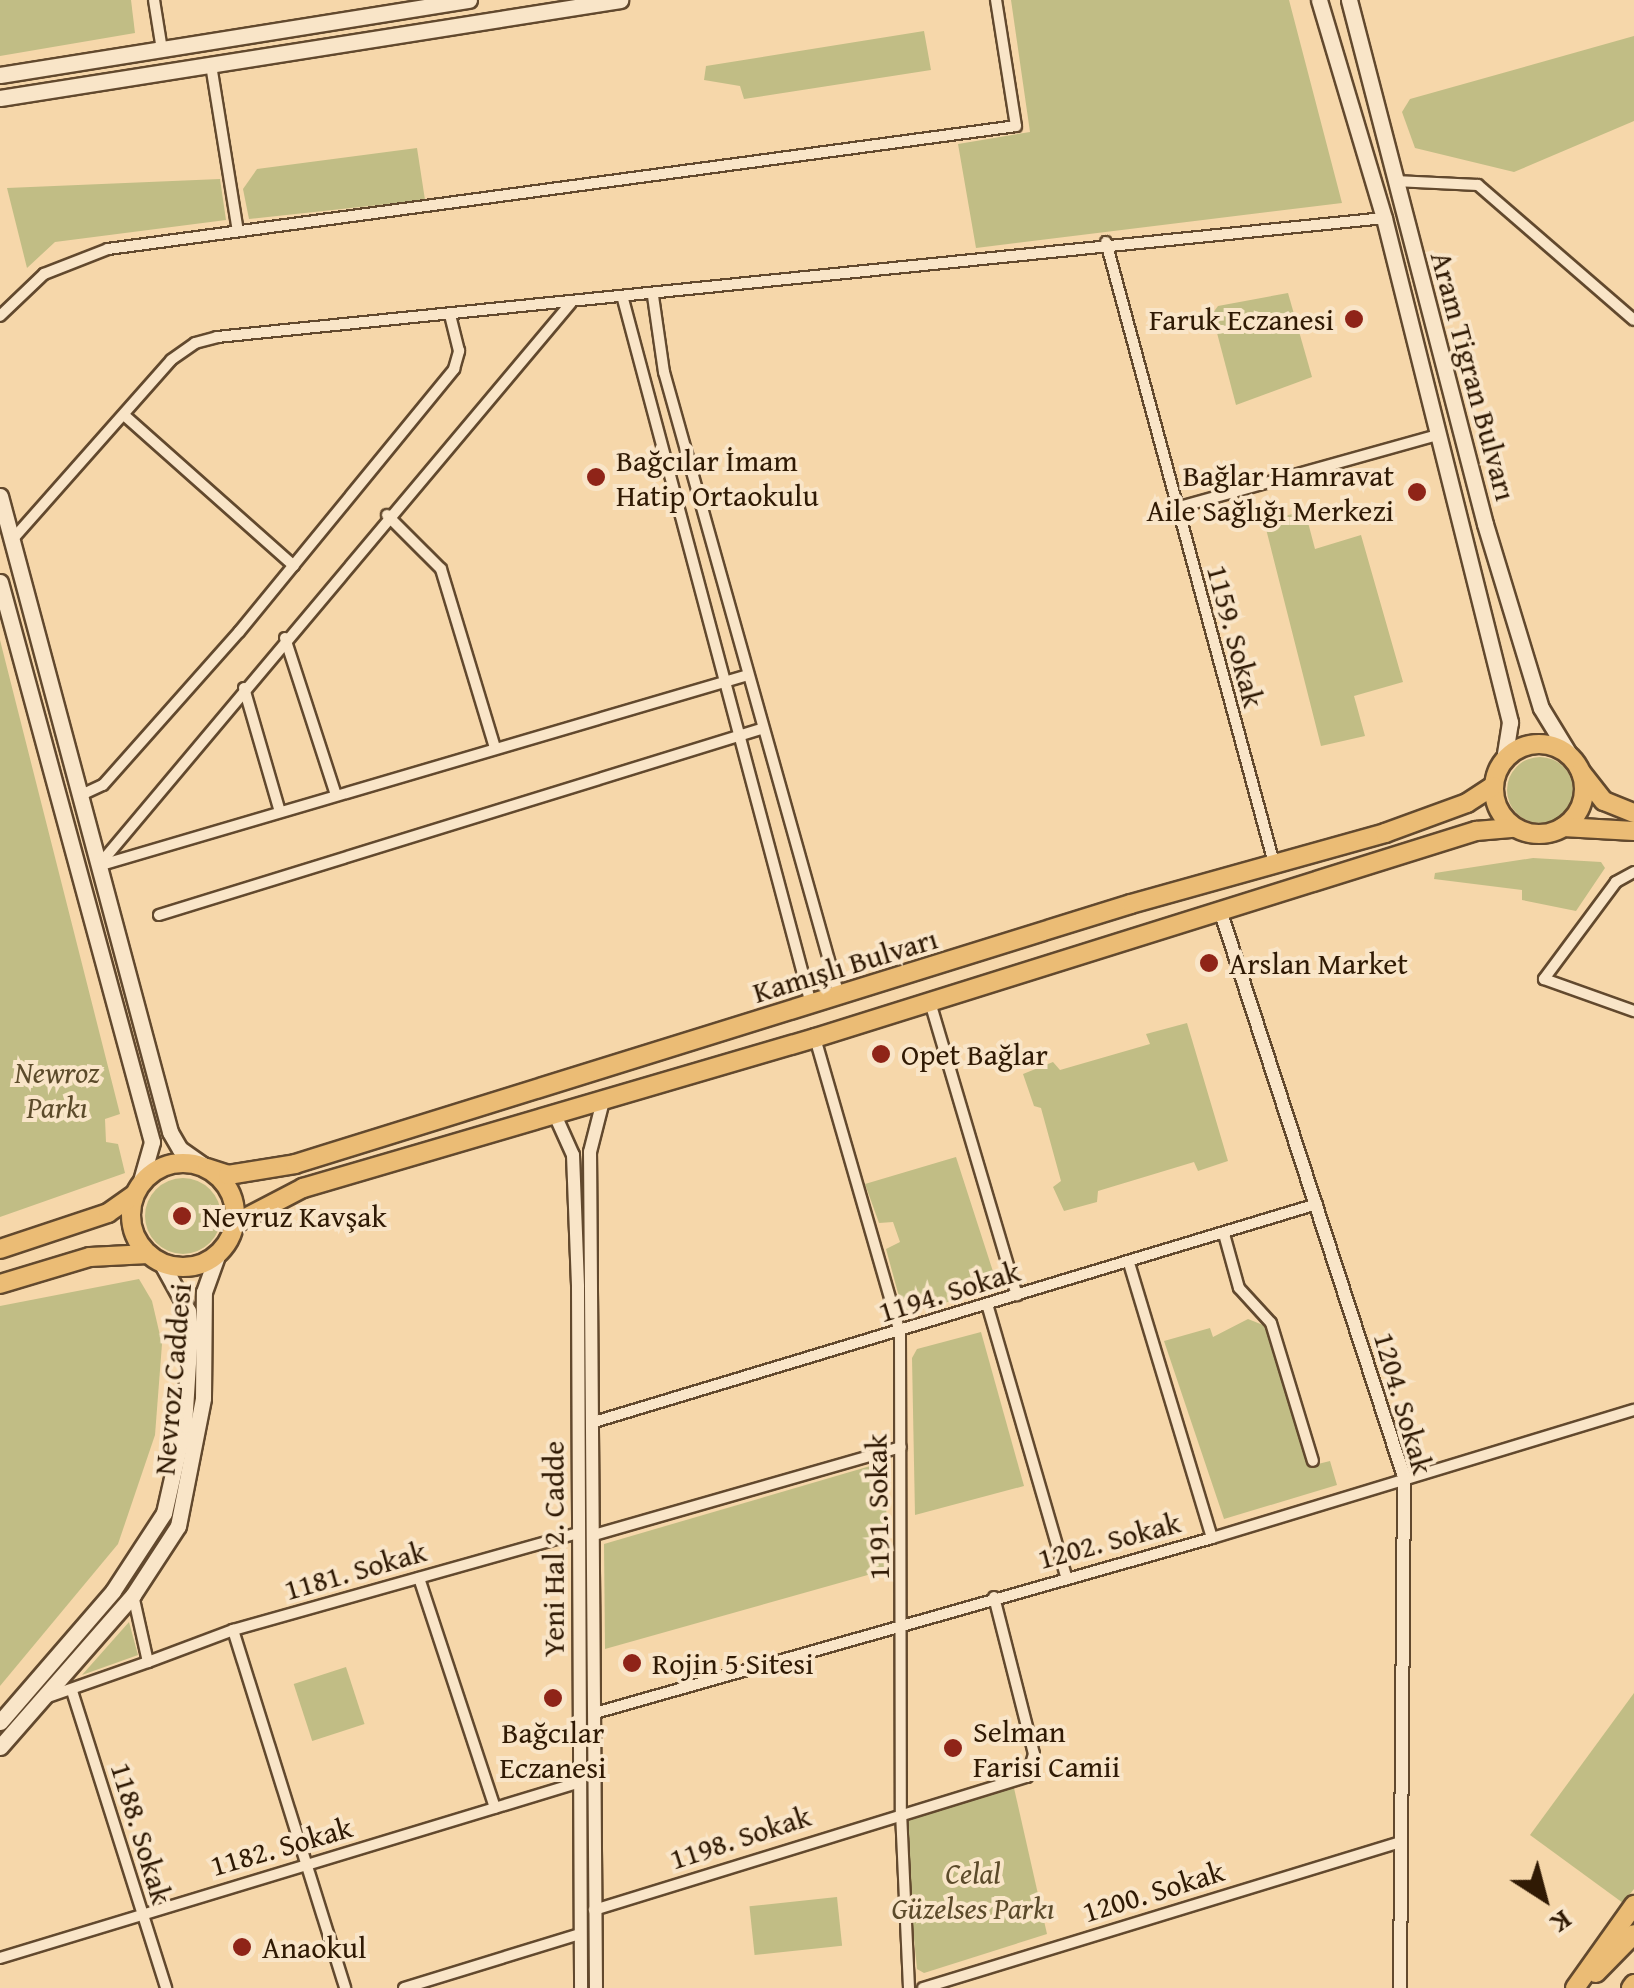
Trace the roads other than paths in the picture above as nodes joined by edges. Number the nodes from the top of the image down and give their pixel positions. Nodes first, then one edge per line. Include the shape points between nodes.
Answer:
1 (154, 0) edge
2 (469, 0) edge
3 (620, 0) edge
4 (996, 0) edge
5 (1318, 0) edge
6 (1349, 0) edge
7 (409, 4) edge
8 (162, 50) junction
9 (211, 64) junction
10 (0, 75) edge
11 (0, 98) edge
12 (1394, 181) junction
13 (1384, 218) junction
14 (238, 231) junction
15 (1106, 242) junction
16 (652, 296) junction
17 (623, 299) junction
18 (572, 303) junction
19 (450, 315) junction
20 (0, 316) edge
21 (1634, 320) edge
22 (124, 415) junction
23 (1438, 435) junction
24 (0, 496) edge
25 (1176, 508) junction
26 (387, 515) junction
27 (12, 540) junction
28 (294, 566) junction
29 (0, 582) edge
30 (285, 638) junction
31 (745, 676) junction
32 (721, 683) junction
33 (244, 688) junction
34 (760, 729) junction
35 (736, 737) junction
36 (495, 748) junction
37 (1504, 760) junction
38 (1575, 764) junction
39 (1493, 786) junction
40 (336, 795) junction
41 (79, 796) junction
42 (280, 812) junction
43 (1634, 813) edge
44 (1563, 827) junction
45 (1514, 828) junction
46 (1634, 831) edge
47 (98, 866) junction
48 (1275, 867) junction
49 (1634, 872) edge
50 (1221, 913) junction
51 (158, 914) dead end
52 (839, 998) junction
53 (930, 1002) junction
54 (811, 1004) junction
55 (1634, 1011) edge
56 (815, 1038) junction
57 (602, 1102) junction
58 (555, 1115) junction
59 (206, 1168) junction
60 (137, 1190) junction
61 (1317, 1204) junction
62 (234, 1224) junction
63 (1224, 1234) junction
64 (0, 1249) edge
65 (218, 1253) junction
66 (154, 1258) junction
67 (1128, 1264) junction
68 (0, 1284) edge
69 (1017, 1295) junction
70 (987, 1304) junction
71 (900, 1332) junction
72 (1634, 1410) edge
73 (594, 1422) junction
74 (901, 1448) junction
75 (1313, 1461) dead end
76 (1404, 1477) junction
77 (578, 1532) junction
78 (594, 1535) junction
79 (1212, 1538) junction
80 (1066, 1576) junction
81 (419, 1578) junction
82 (132, 1595) junction
83 (994, 1597) junction
84 (904, 1625) junction
85 (233, 1630) junction
86 (148, 1662) junction
87 (72, 1691) junction
88 (41, 1699) junction
89 (595, 1713) junction
90 (0, 1722) edge
91 (0, 1747) edge
92 (577, 1783) junction
93 (495, 1808) junction
94 (901, 1812) junction
95 (1398, 1843) junction
96 (308, 1865) junction
97 (1634, 1905) edge
98 (594, 1910) junction
99 (140, 1912) junction
100 (579, 1934) junction
101 (1634, 1935) edge
102 (0, 1958) edge
103 (166, 1988) edge
104 (345, 1988) edge
105 (404, 1988) edge
106 (580, 1988) edge
107 (596, 1988) edge
108 (910, 1988) edge
109 (923, 1988) edge
110 (1400, 1988) edge
111 (1578, 1988) edge
112 (1596, 1988) edge

1 - 8 street
2 - 7 main road
3 - 9 main road
4 - 14 street via 1016,126
5 - 13 main road
6 - 12 main road, Aram Tigran Bulvarı
7 - 8 main road
8 - 10 main road
9 - 11 main road
9 - 14 street
12 - 21 street via 1478,184
12 - 38 main road, Aram Tigran Bulvarı via 1524,654 1541,708
13 - 15 street
13 - 23 main road
14 - 20 street via 66,260
15 - 16 street
15 - 25 street, 1159. Sokak
16 - 17 street
16 - 31 street via 664,372
17 - 18 street
17 - 32 street
18 - 19 street
18 - 26 street
19 - 22 street via 195,343
19 - 28 street via 458,340 454,369
22 - 27 street
22 - 28 street
23 - 25 street
23 - 37 main road via 1510,722
24 - 27 main road
25 - 48 street, 1159. Sokak
26 - 30 street
26 - 36 street via 442,569
27 - 41 main road
28 - 41 street via 103,785
29 - 60 main road via 152,1142
30 - 33 street
30 - 40 street
31 - 32 street
31 - 34 street
32 - 35 street
32 - 36 street
33 - 42 street
33 - 47 street
34 - 35 street
34 - 52 street
35 - 51 street
35 - 54 street
36 - 40 street
37 - 38 highway via 1515,750 1544,744
37 - 39 highway
38 - 43 highway via 1604,801
38 - 44 highway via 1580,808
39 - 45 highway via 1498,810
39 - 48 highway, Kamışlı Bulvarı via 1467,803
40 - 42 street
41 - 47 main road
42 - 47 street
44 - 45 highway via 1539,834
44 - 46 highway
45 - 50 highway, Kamışlı Bulvarı via 1476,831
47 - 59 main road via 170,1132
48 - 52 highway, Kamışlı Bulvarı via 1131,904
49 - 55 street via 1616,882 1544,979
50 - 53 highway, Kamışlı Bulvarı
50 - 61 street, 1204. Sokak
52 - 54 highway, Kamışlı Bulvarı
53 - 56 highway, Kamışlı Bulvarı
53 - 69 street
54 - 59 highway, Kamışlı Bulvarı via 295,1164 228,1175
56 - 57 highway, Kamışlı Bulvarı
56 - 71 street, 1191. Sokak
57 - 58 highway, Kamışlı Bulvarı
57 - 73 street via 590,1152
58 - 62 highway, Kamışlı Bulvarı via 303,1188
58 - 77 street, Yeni Hal 2. Cadde via 573,1155
59 - 60 highway via 174,1163
59 - 62 highway via 230,1192
60 - 64 highway via 108,1213
60 - 66 highway via 134,1233
61 - 63 street, 1194. Sokak
61 - 76 street, 1204. Sokak
62 - 65 highway
63 - 67 street, 1194. Sokak
63 - 75 street via 1239,1288 1271,1323
65 - 66 highway via 190,1266
65 - 82 main road, Nevroz Caddesi via 204,1292 203,1398 188,1501
66 - 68 highway via 90,1257
66 - 90 main road, Nevroz Caddesi via 188,1311 190,1333 184,1425 164,1512 122,1580
67 - 69 street, 1194. Sokak
67 - 79 street
69 - 70 street, 1194. Sokak
70 - 71 street, 1194. Sokak
70 - 80 street
71 - 73 street, 1194. Sokak
71 - 74 street, 1191. Sokak
72 - 76 street, 1202. Sokak
73 - 78 street
74 - 78 street
74 - 84 street, 1191. Sokak
76 - 79 street, 1202. Sokak
76 - 95 street, 1204. Sokak
77 - 81 street, 1181. Sokak
77 - 92 street, Yeni Hal 2. Cadde
78 - 89 street
79 - 80 street, 1202. Sokak
80 - 83 street, 1202. Sokak
81 - 85 street, 1181. Sokak
81 - 93 street
82 - 86 street
82 - 88 main road, Nevroz Caddesi
83 - 84 street, 1202. Sokak
83 - 94 street, 1198. Sokak via 1035,1765 1027,1777
84 - 89 street, 1202. Sokak
84 - 94 street, 1191. Sokak
85 - 86 street, 1181. Sokak
85 - 96 street
86 - 87 street
87 - 88 street
87 - 99 street, 1188. Sokak
88 - 91 main road, Nevroz Caddesi
89 - 98 street
92 - 93 street, 1182. Sokak
92 - 100 street, Yeni Hal 2. Cadde
93 - 96 street, 1182. Sokak
94 - 98 street, 1198. Sokak
94 - 108 street, 1191. Sokak
95 - 109 street, 1200. Sokak
95 - 110 street, 1204. Sokak
96 - 99 street, 1182. Sokak
96 - 104 street
97 - 111 highway
98 - 107 street
99 - 102 street, 1182. Sokak
99 - 103 street, 1188. Sokak
100 - 105 street
100 - 106 street, Yeni Hal 2. Cadde
101 - 111 highway
101 - 112 highway

